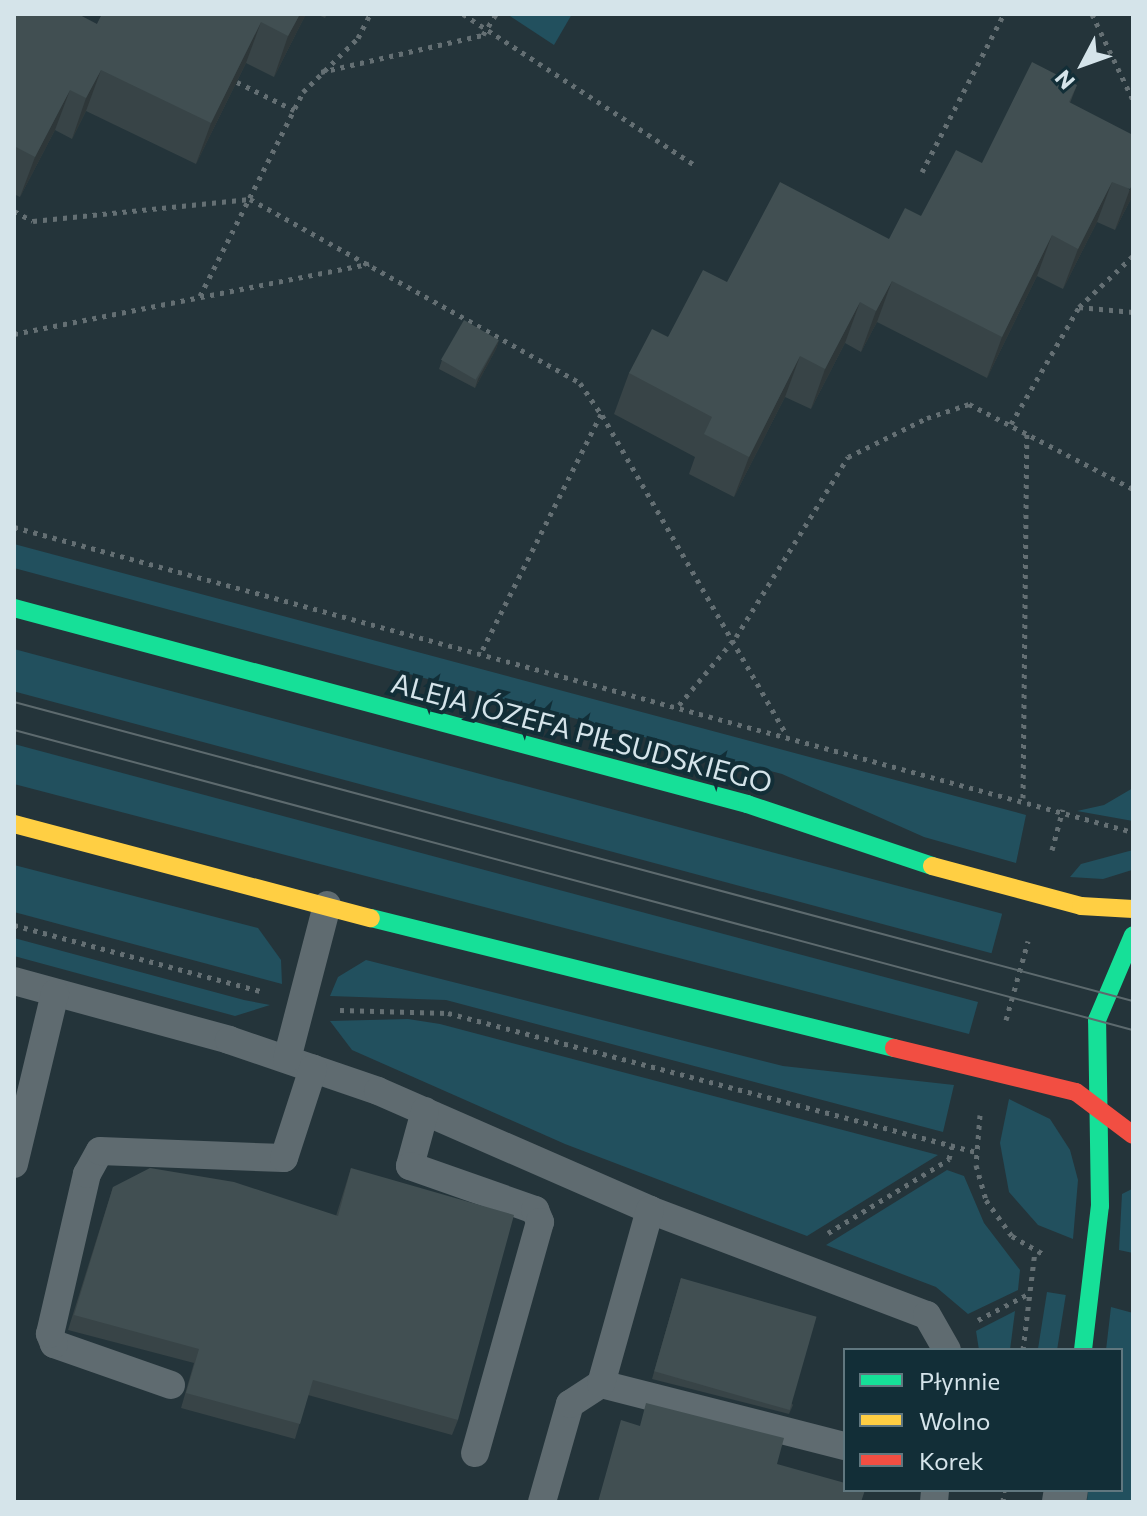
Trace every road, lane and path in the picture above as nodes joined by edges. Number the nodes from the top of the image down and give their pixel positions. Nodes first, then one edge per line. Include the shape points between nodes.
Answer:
1 (370, 14) edge
2 (463, 14) edge
3 (496, 14) edge
4 (1004, 14) edge
5 (1092, 14) edge
6 (487, 29) junction
7 (317, 73) junction
8 (237, 82) edge
9 (1133, 100) edge
10 (294, 110) junction
11 (693, 164) dead end
12 (922, 172) dead end
13 (250, 199) junction
14 (14, 211) edge
15 (1133, 256) edge
16 (370, 264) junction
17 (200, 297) junction
18 (1079, 307) junction
19 (1133, 312) edge
20 (14, 334) edge
21 (601, 414) junction
22 (1011, 424) junction
23 (1027, 434) junction
24 (1133, 489) edge
25 (14, 527) edge
26 (14, 608) edge
27 (731, 642) junction
28 (481, 653) junction
29 (679, 705) junction
30 (786, 734) junction
31 (1023, 798) junction
32 (1063, 809) junction
33 (14, 824) edge
34 (1133, 832) edge
35 (1051, 854) dead end
36 (327, 905) junction
37 (1133, 909) edge
38 (14, 925) edge
39 (1029, 934) dead end
40 (1133, 935) edge
41 (14, 981) edge
42 (55, 993) junction
43 (303, 1001) junction
44 (1004, 1027) dead end
45 (300, 1064) junction
46 (983, 1102) dead end
47 (1099, 1105) junction
48 (425, 1111) junction
49 (1133, 1135) edge
50 (952, 1146) junction
51 (976, 1152) junction
52 (14, 1164) edge
53 (650, 1210) junction
54 (1035, 1251) junction
55 (1063, 1260) dead end
56 (806, 1269) junction
57 (1030, 1293) junction
58 (946, 1344) edge
59 (1023, 1348) edge
60 (1083, 1348) edge
61 (601, 1384) junction
62 (171, 1385) dead end
63 (843, 1445) edge
64 (475, 1453) dead end
65 (542, 1502) edge

1 - 7 path via 358,38
2 - 6 path
3 - 6 path
4 - 12 path
5 - 9 path
6 - 7 path
6 - 11 path
7 - 10 path
8 - 10 path
10 - 13 path
13 - 14 path via 33,221
13 - 16 path
13 - 17 path
15 - 18 path
16 - 17 path
16 - 21 path via 580,383
17 - 20 path
18 - 19 path
18 - 22 path
21 - 27 path
21 - 28 path
22 - 23 path
22 - 27 path via 969,404 848,457
23 - 24 path
23 - 31 path
25 - 28 path
26 - 37 street, ALEJA JÓZEFA PIŁSUDSKIEGO via 747,804 963,876 1081,906
27 - 29 path
27 - 30 path
28 - 29 path
29 - 30 path
30 - 31 path
31 - 32 path
32 - 34 path via 1093,825
32 - 35 path
33 - 36 street
36 - 43 lane
36 - 47 street via 774,1023 1017,1073
38 - 43 path
39 - 44 path
40 - 47 street via 1097,1020
41 - 42 lane
42 - 45 lane
42 - 52 lane
43 - 45 lane
43 - 50 path via 448,1013
45 - 48 lane
45 - 62 lane via 284,1158 100,1151 87,1174 50,1334 54,1344
46 - 51 path
47 - 49 street
47 - 60 street via 1100,1206
48 - 53 lane
48 - 64 lane via 410,1166 535,1210 540,1222
50 - 51 path
50 - 56 path via 949,1159 817,1240
51 - 54 path via 986,1200 1005,1228
53 - 56 lane
53 - 61 lane
54 - 55 path
54 - 57 path
56 - 58 lane via 927,1315
57 - 58 path
57 - 59 path
61 - 63 lane
61 - 65 lane via 570,1404

